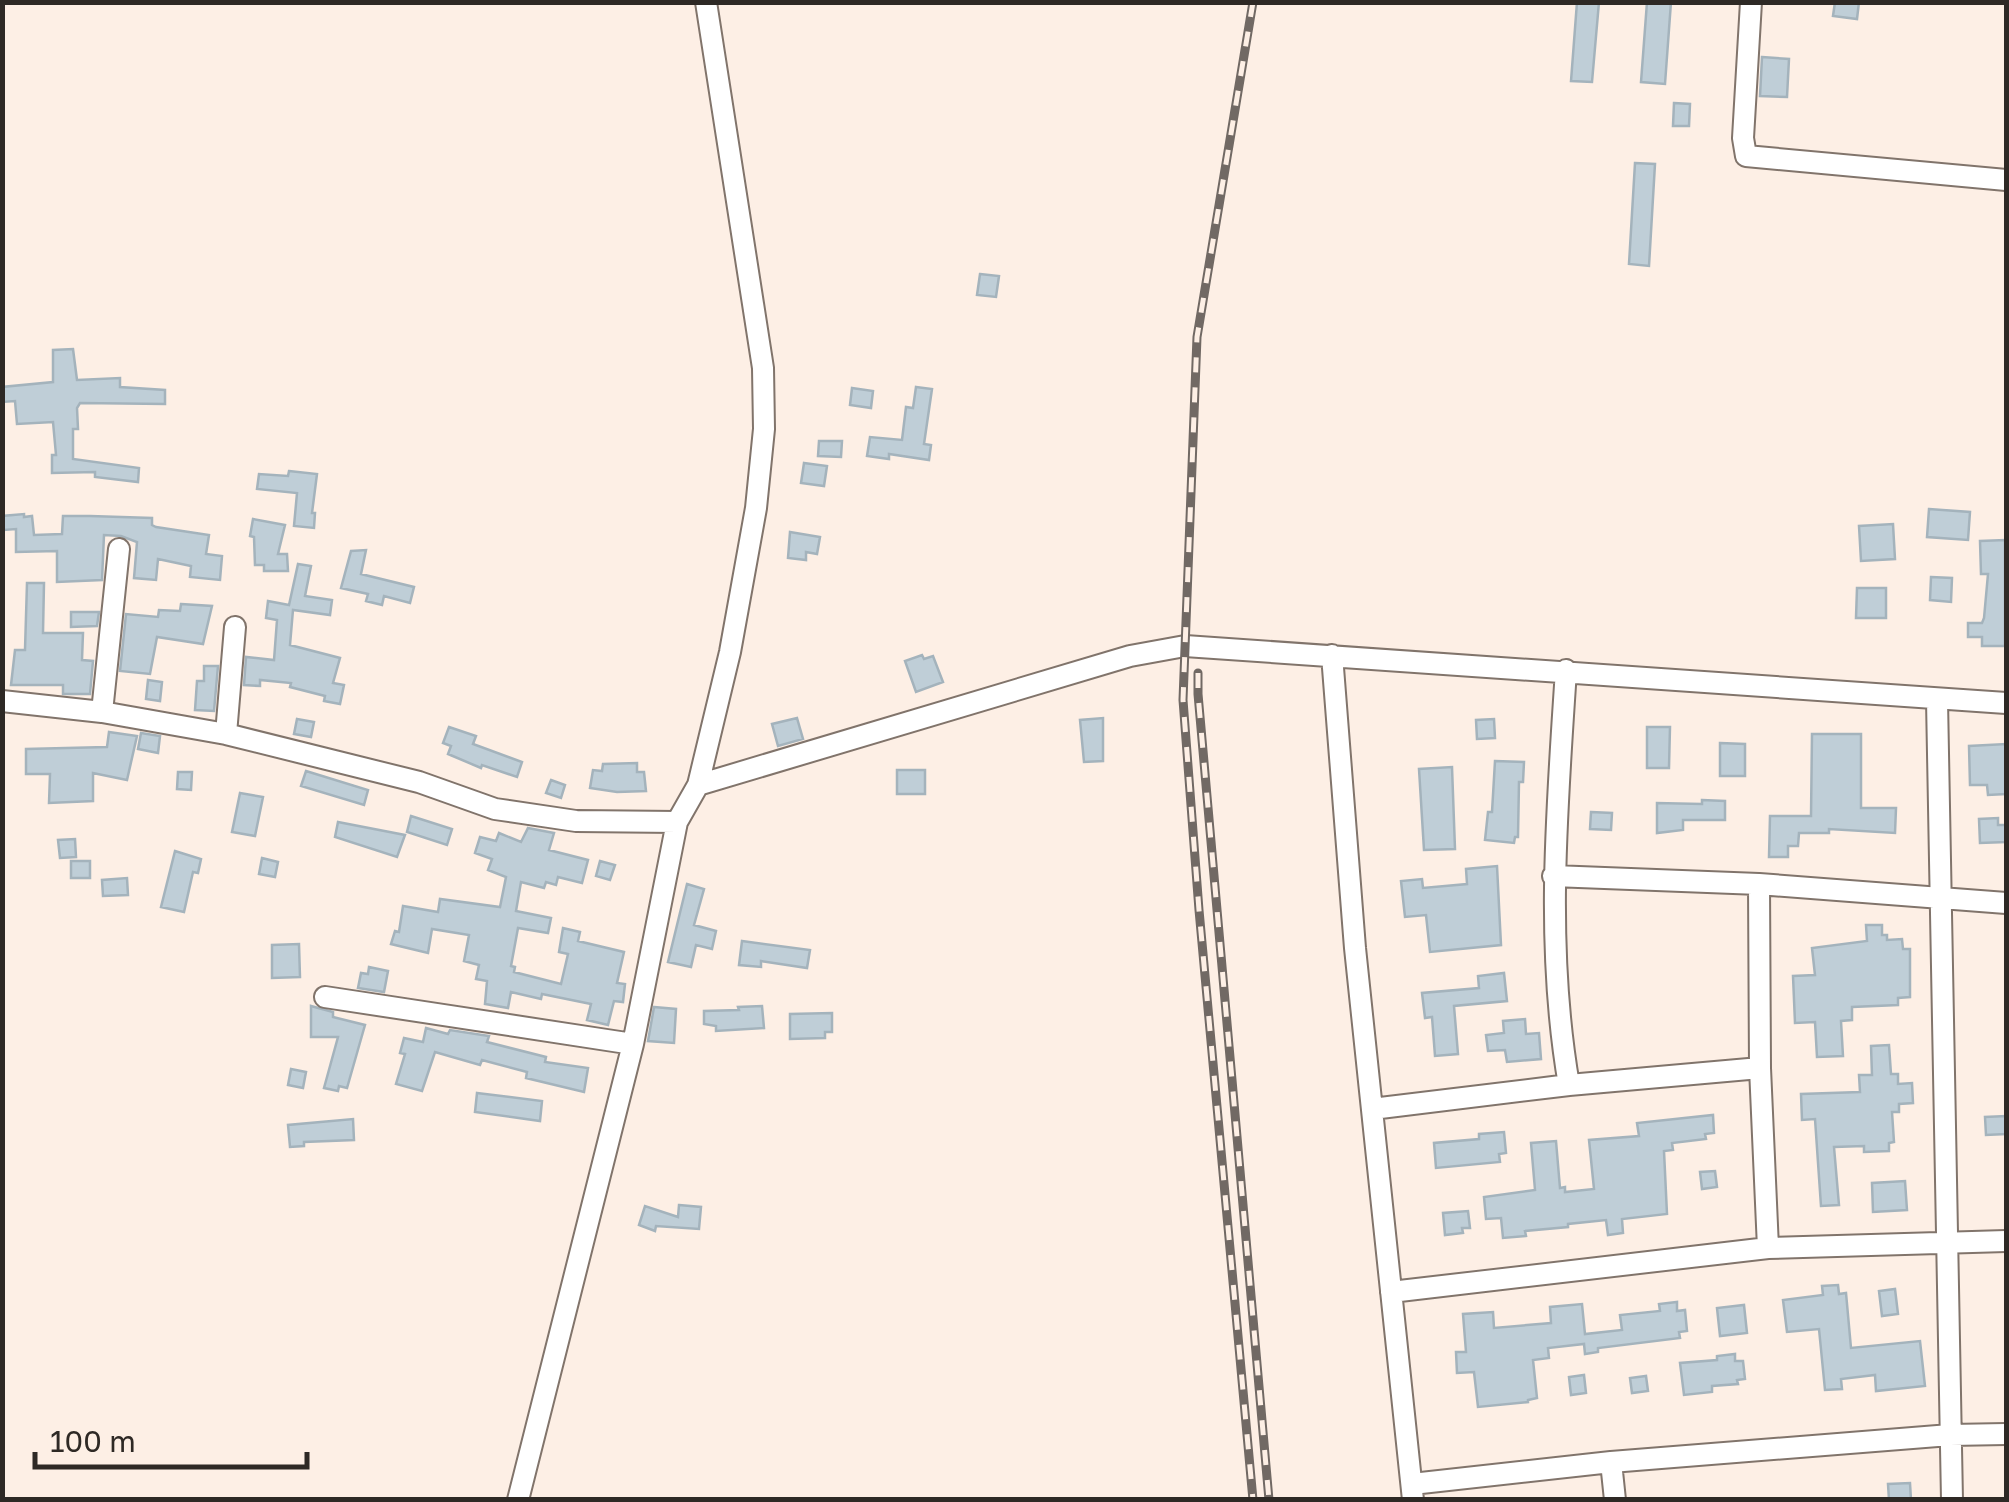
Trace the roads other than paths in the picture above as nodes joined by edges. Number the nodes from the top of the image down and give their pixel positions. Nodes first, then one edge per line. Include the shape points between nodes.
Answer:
1 (706, 2) edge
2 (1752, 2) edge
3 (2006, 180) edge
4 (119, 550) dead end
5 (235, 627) dead end
6 (1332, 656) junction
7 (1566, 670) junction
8 (1936, 700) junction
9 (2, 701) edge
10 (2006, 703) edge
11 (102, 712) junction
12 (226, 734) junction
13 (698, 785) junction
14 (677, 822) junction
15 (1553, 876) junction
16 (1759, 884) junction
17 (1940, 898) junction
18 (2006, 903) edge
19 (325, 997) dead end
20 (632, 1044) junction
21 (1760, 1068) junction
22 (1568, 1085) junction
23 (1372, 1109) junction
24 (2006, 1242) edge
25 (1947, 1243) junction
26 (1768, 1248) junction
27 (1391, 1292) junction
28 (2006, 1434) edge
29 (1950, 1435) junction
30 (1611, 1462) junction
31 (1412, 1491) edge
32 (518, 1500) edge
33 (1615, 1500) edge
34 (1952, 1500) edge

1 - 13 street via 763,368 764,430 730,652
2 - 3 street via 1746,156
4 - 11 street
5 - 12 street
6 - 7 street
6 - 13 street via 1166,648
6 - 23 street
7 - 8 street
7 - 15 street
8 - 10 street
8 - 17 street
9 - 11 street
11 - 12 street
12 - 14 street via 419,782 495,810 608,823
13 - 14 street
14 - 20 street
15 - 16 street
15 - 22 street via 1557,1020
16 - 17 street
16 - 21 street
17 - 18 street
17 - 25 street
19 - 20 street
20 - 32 street
21 - 22 street
21 - 26 street
22 - 23 street
23 - 27 street
24 - 25 street
25 - 26 street
25 - 29 street
26 - 27 street
27 - 31 street
28 - 29 street
29 - 30 street
29 - 34 street
30 - 31 street
30 - 33 street

